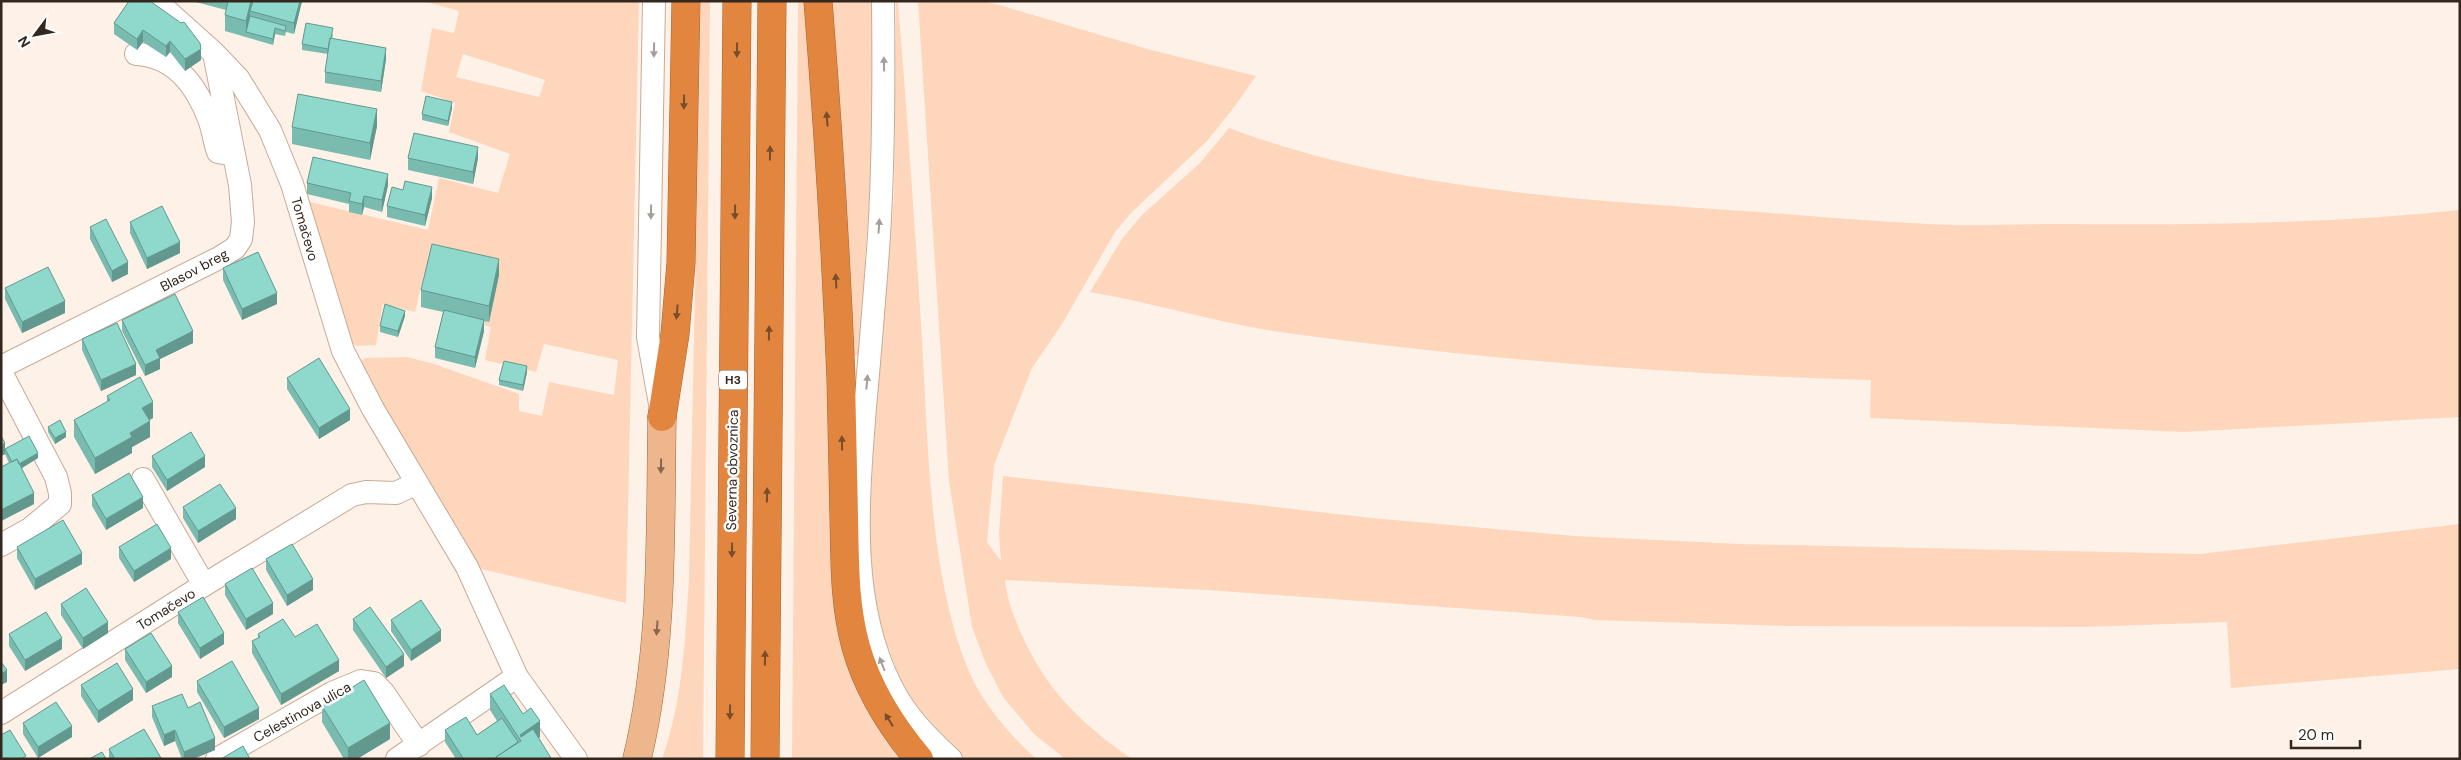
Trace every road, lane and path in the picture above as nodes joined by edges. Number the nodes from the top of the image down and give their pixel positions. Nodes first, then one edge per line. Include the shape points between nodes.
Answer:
1 (156, 1) edge
2 (654, 1) edge
3 (686, 1) edge
4 (737, 1) edge
5 (772, 1) edge
6 (818, 1) edge
7 (883, 1) edge
8 (214, 53) junction
9 (136, 54) dead end
10 (234, 155) junction
11 (1, 367) edge
12 (1, 372) edge
13 (662, 417) junction
14 (143, 479) dead end
15 (417, 483) junction
16 (1, 545) edge
17 (204, 585) junction
18 (516, 677) junction
19 (1, 713) edge
20 (419, 745) junction
21 (216, 759) edge
22 (397, 759) edge
23 (576, 759) edge
24 (637, 759) edge
25 (730, 759) edge
26 (764, 759) edge
27 (919, 759) edge
28 (951, 759) edge

1 - 8 street, Tomačevo
2 -> 13 street via 648,337
3 -> 13 highway via 681,263 675,334
4 -> 25 highway, Severna obvoznica / H3
26 -> 5 highway
27 -> 6 highway via 899,736 868,680 856,648 849,614 845,577 834,225
28 -> 7 street via 921,730 891,686 868,620 860,563 858,501 882,196 885,121
8 - 10 street, Blasov breg
8 - 15 street, Tomačevo via 238,78 270,130 292,184 342,351
9 - 10 street via 149,54 180,70 209,118 218,152
10 - 11 street, Blasov breg via 243,222 241,239 234,248
12 - 16 street via 56,477 60,493 60,504 50,515
13 -> 24 main road via 656,647
14 - 17 street
15 - 17 street, Tomačevo via 396,493 352,495
15 - 18 street, Tomačevo via 467,567
17 - 19 street, Tomačevo
18 - 20 street
18 - 23 street, Tomačevo
20 - 21 street, Celestinova ulica via 374,683 361,680
20 - 22 street

